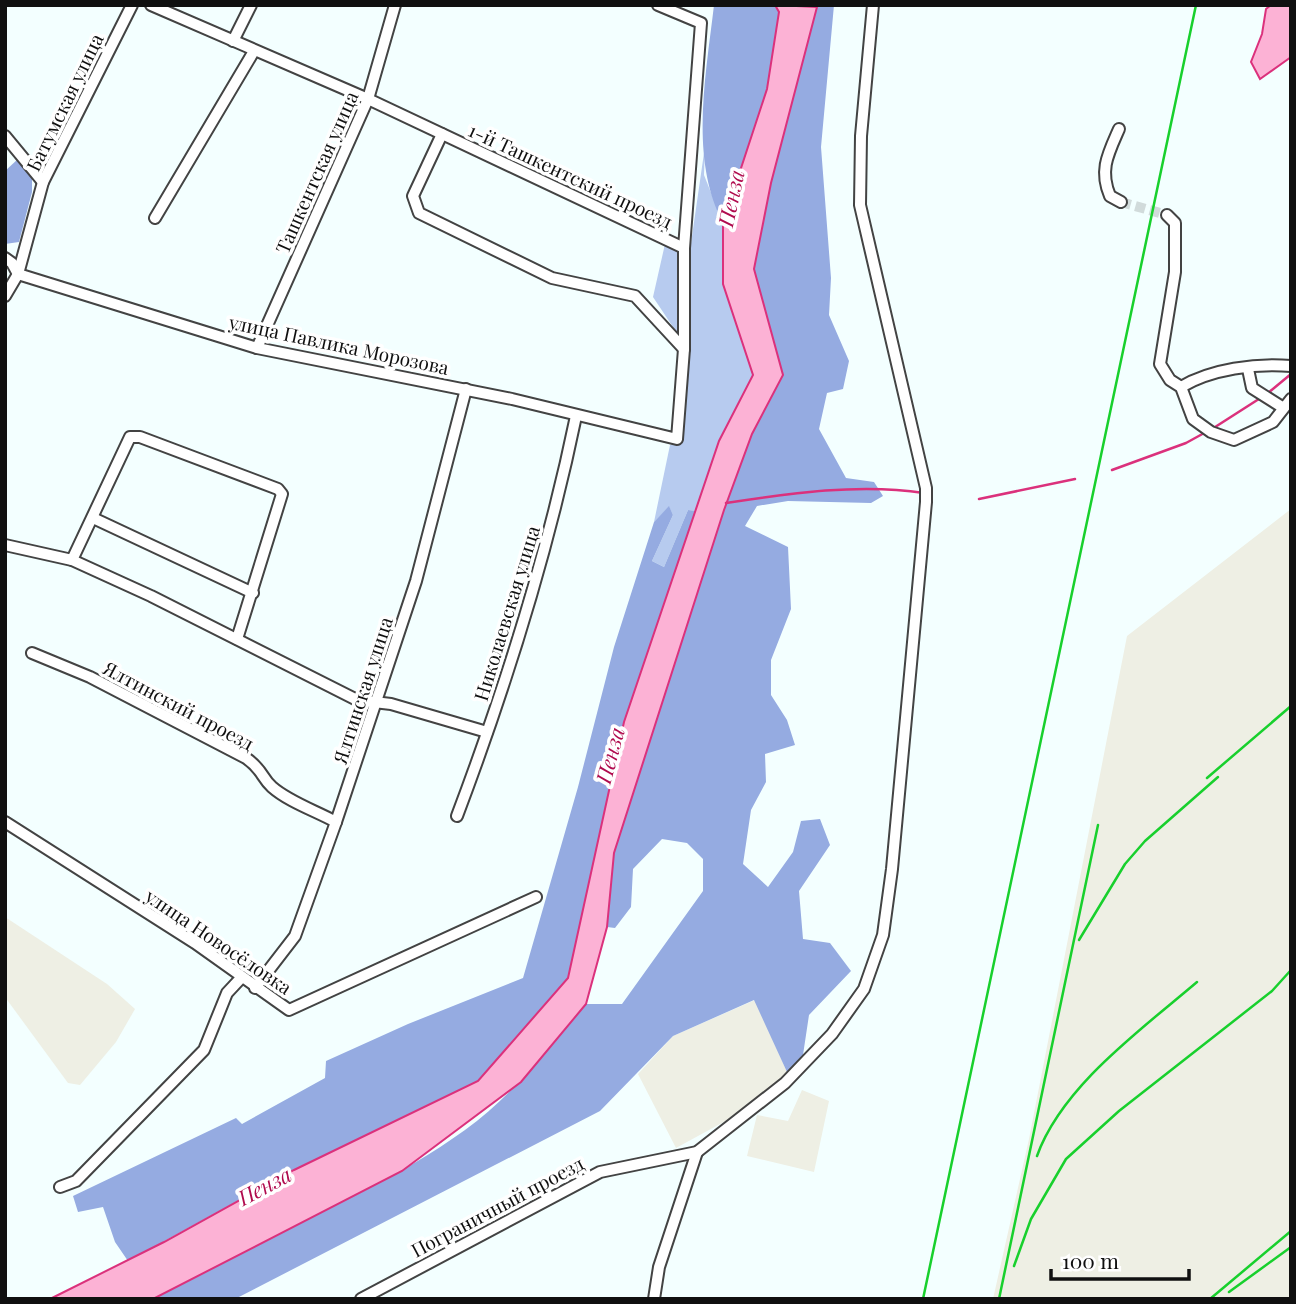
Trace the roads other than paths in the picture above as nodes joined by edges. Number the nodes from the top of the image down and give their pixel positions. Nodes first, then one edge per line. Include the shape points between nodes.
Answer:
1 (132, 5) edge
2 (151, 5) edge
3 (251, 5) edge
4 (395, 5) edge
5 (658, 5) edge
6 (873, 5) edge
7 (233, 41) junction
8 (254, 51) junction
9 (368, 99) junction
10 (1119, 129) dead end
11 (442, 134) junction
12 (5, 136) edge
13 (43, 183) junction
14 (1121, 202) tunnel mouth
15 (1167, 215) dead end
16 (155, 218) dead end
17 (684, 248) junction
18 (5, 258) edge
19 (18, 274) junction
20 (5, 296) edge
21 (257, 348) junction
22 (684, 349) junction
23 (1291, 366) edge
24 (1248, 369) junction
25 (1181, 387) junction
26 (466, 389) junction
27 (1287, 403) edge
28 (576, 416) junction
29 (93, 518) junction
30 (5, 545) edge
31 (72, 560) junction
32 (253, 593) junction
33 (237, 639) junction
34 (32, 653) dead end
35 (376, 705) junction
36 (487, 732) junction
37 (457, 816) dead end
38 (5, 822) edge
39 (336, 822) junction
40 (536, 897) dead end
41 (241, 978) junction
42 (255, 988) junction
43 (697, 1152) junction
44 (60, 1187) dead end
45 (361, 1299) edge
46 (654, 1299) edge

1 - 13 street, Батумская улица
2 - 7 street, 1-й Ташкентский проезд
3 - 7 street
4 - 9 street, Ташкентская улица
5 - 17 street via 701,23
6 - 43 street via 860,205 926,488 883,935 864,989 832,1034 785,1083
7 - 8 street, 1-й Ташкентский проезд
8 - 9 street, 1-й Ташкентский проезд
8 - 16 street
9 - 11 street, 1-й Ташкентский проезд
9 - 21 street, Ташкентская улица
10 - 14 street via 1104,164 1103,180 1110,196
11 - 17 street, 1-й Ташкентский проезд
11 - 22 street, 1-й Ташкентский проезд via 413,196 419,213 552,278 635,296
12 - 13 street
13 - 19 street, Батумская улица
15 - 25 street via 1175,223 1175,272 1160,363 1170,380
17 - 22 street
18 - 19 street
19 - 20 street, Батумская улица
19 - 21 street, улица Павлика Морозова
21 - 26 street, улица Павлика Морозова
22 - 28 street, улица Павлика Морозова via 677,439
23 - 24 street
24 - 25 street via 1195,378
24 - 27 street via 1252,388
25 - 27 street via 1193,419 1234,440 1273,422
26 - 28 street, улица Павлика Морозова
26 - 35 street, Ялтинская улица via 416,581
28 - 36 street, Николаевская улица via 560,495
29 - 31 street
29 - 32 street
29 - 32 street via 130,437 193,455 278,489 282,494
30 - 31 street
31 - 33 street
32 - 33 street
33 - 35 street
34 - 39 street, Ялтинский проезд via 90,677 246,758 261,769 269,785
35 - 36 street via 391,704
35 - 39 street, Ялтинская улица
36 - 37 street, Николаевская улица
38 - 41 street, улица Новосёловка
39 - 42 street, Ялтинская улица via 295,936
40 - 42 street, улица Новосёловка via 289,1010
41 - 42 street, улица Новосёловка
41 - 44 street via 227,993 204,1050 76,1181
43 - 45 street, Пограничный проезд via 600,1172
43 - 46 street via 659,1268

